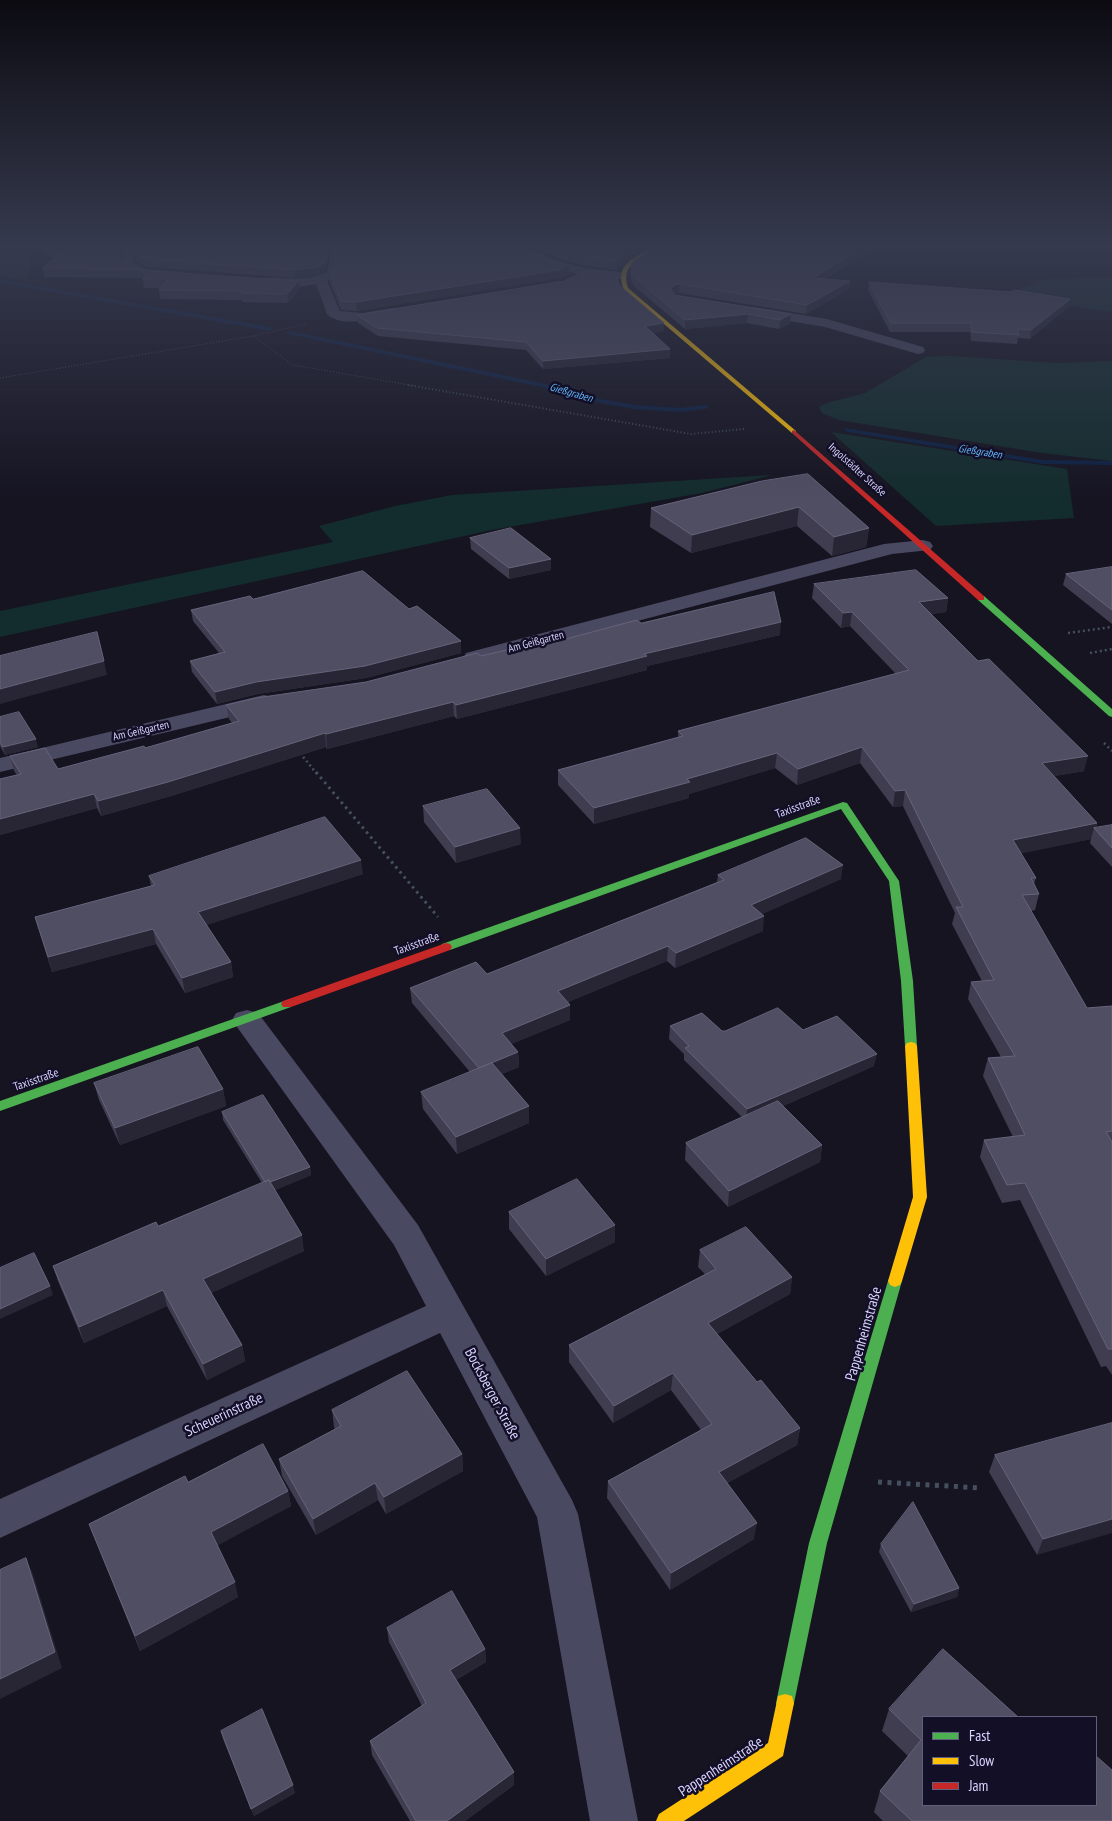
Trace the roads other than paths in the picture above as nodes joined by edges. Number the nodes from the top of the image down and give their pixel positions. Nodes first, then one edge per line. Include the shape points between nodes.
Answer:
1 (678, 334) edge
2 (864, 334) edge
3 (918, 350) dead end
4 (923, 546) junction
5 (454, 664) edge
6 (285, 699) edge
7 (1112, 714) edge
8 (0, 765) edge
9 (843, 806) joint
10 (248, 1020) junction
11 (0, 1106) edge
12 (448, 1312) junction
13 (0, 1519) edge
14 (614, 1821) edge
15 (666, 1821) edge

1 - 4 main road, Ingolstädter Straße
2 - 3 street
4 - 5 street, Am Geißgarten via 891,548
4 - 7 main road, Ingolstädter Straße
6 - 8 street, Am Geißgarten
9 - 10 main road, Taxisstraße
9 - 15 main road, Pappenheimstraße via 894,881 907,980 920,1197 818,1544 776,1749
10 - 11 main road, Taxisstraße
10 - 12 street, Bocksberger Straße via 406,1235
12 - 13 street, Scheuerinstraße
12 - 14 street, Bocksberger Straße via 557,1514

